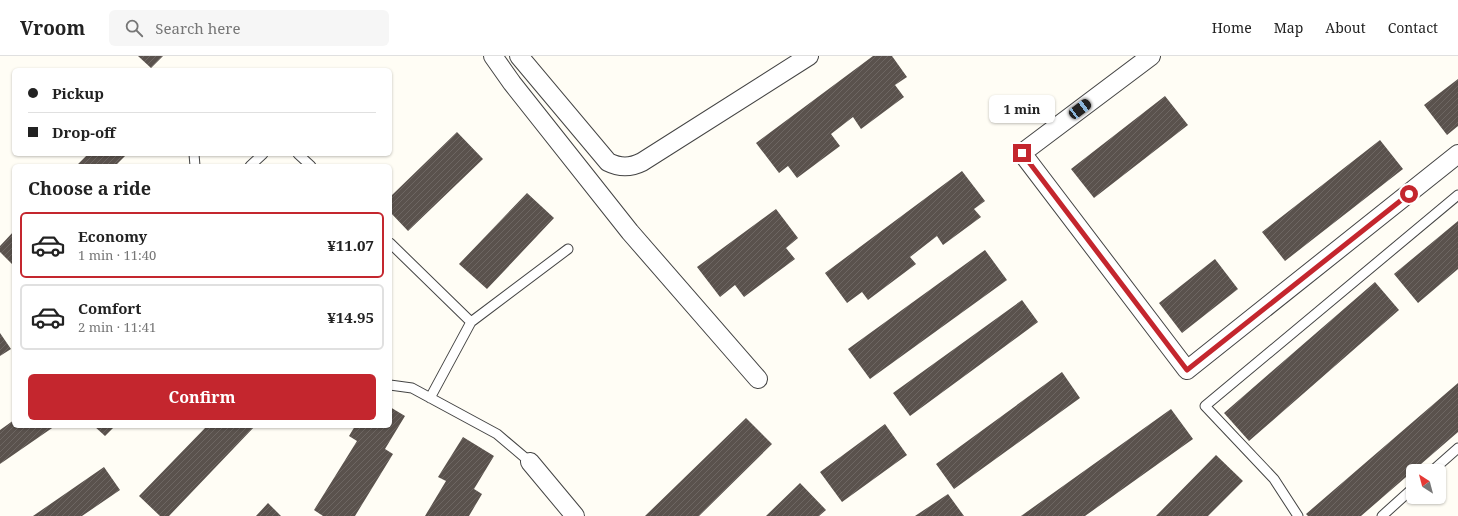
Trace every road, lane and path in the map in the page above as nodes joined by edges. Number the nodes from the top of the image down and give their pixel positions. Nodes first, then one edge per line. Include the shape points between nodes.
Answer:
1 (493, 56) edge
2 (519, 56) edge
3 (809, 56) edge
4 (1151, 56) edge
5 (1458, 154) edge
6 (260, 156) edge
7 (300, 156) edge
8 (252, 164) edge
9 (309, 164) edge
10 (1458, 195) edge
11 (392, 245) edge
12 (568, 249) dead end
13 (471, 322) junction
14 (758, 379) dead end
15 (392, 385) edge
16 (430, 398) junction
17 (1458, 448) edge
18 (530, 462) joint
19 (1440, 464) edge
20 (1406, 494) edge
21 (576, 516) edge
22 (1298, 516) edge
23 (1382, 516) edge

1 - 14 street via 630,232
2 - 3 street via 608,162 624,167 642,162
4 - 5 street via 1022,153 1187,370
6 - 8 lane
7 - 9 lane
10 - 22 lane via 1205,406 1274,479
11 - 13 lane
12 - 13 lane
13 - 16 lane
15 - 16 lane via 412,388
16 - 18 lane via 497,434
17 - 19 lane
18 - 21 street
20 - 23 lane

